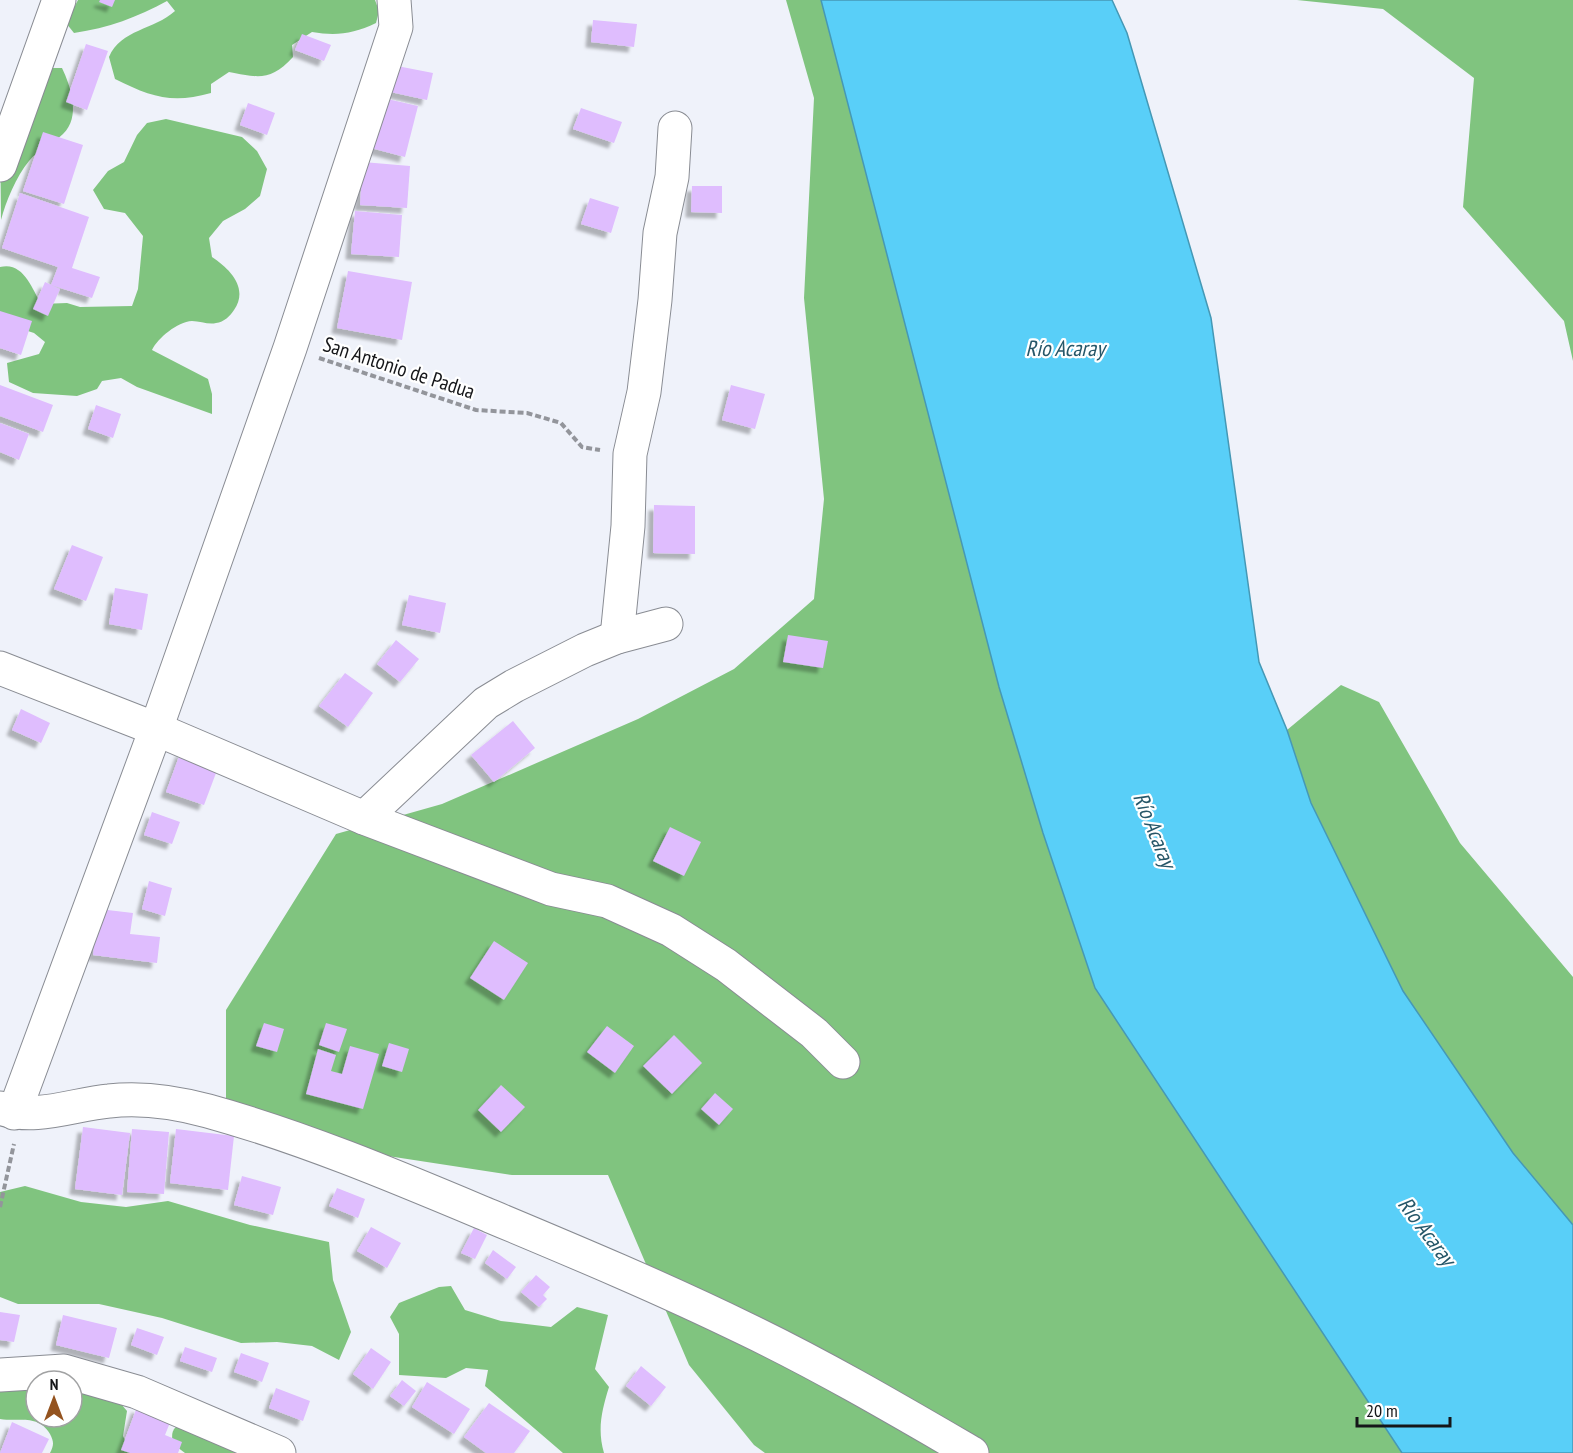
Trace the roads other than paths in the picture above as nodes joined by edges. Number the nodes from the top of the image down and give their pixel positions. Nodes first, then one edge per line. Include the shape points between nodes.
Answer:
1 (59, 0) edge
2 (394, 0) edge
3 (675, 128) dead end
4 (0, 165) edge
5 (666, 624) dead end
6 (617, 638) junction
7 (0, 668) edge
8 (156, 729) junction
9 (364, 818) junction
10 (843, 1062) dead end
11 (7, 1111) edge
12 (0, 1375) edge
13 (279, 1453) edge
14 (972, 1453) edge

1 - 4 street
2 - 8 street via 396,27 290,348
3 - 6 street via 644,392 630,454 628,526
5 - 6 street
6 - 9 street via 549,666 486,703
7 - 8 street
8 - 9 street
8 - 11 street
9 - 10 street via 551,889 607,901 671,930 726,965 814,1034
11 - 14 street via 150,1099 207,1111 339,1153 609,1266 747,1329
12 - 13 street via 64,1371 137,1392

